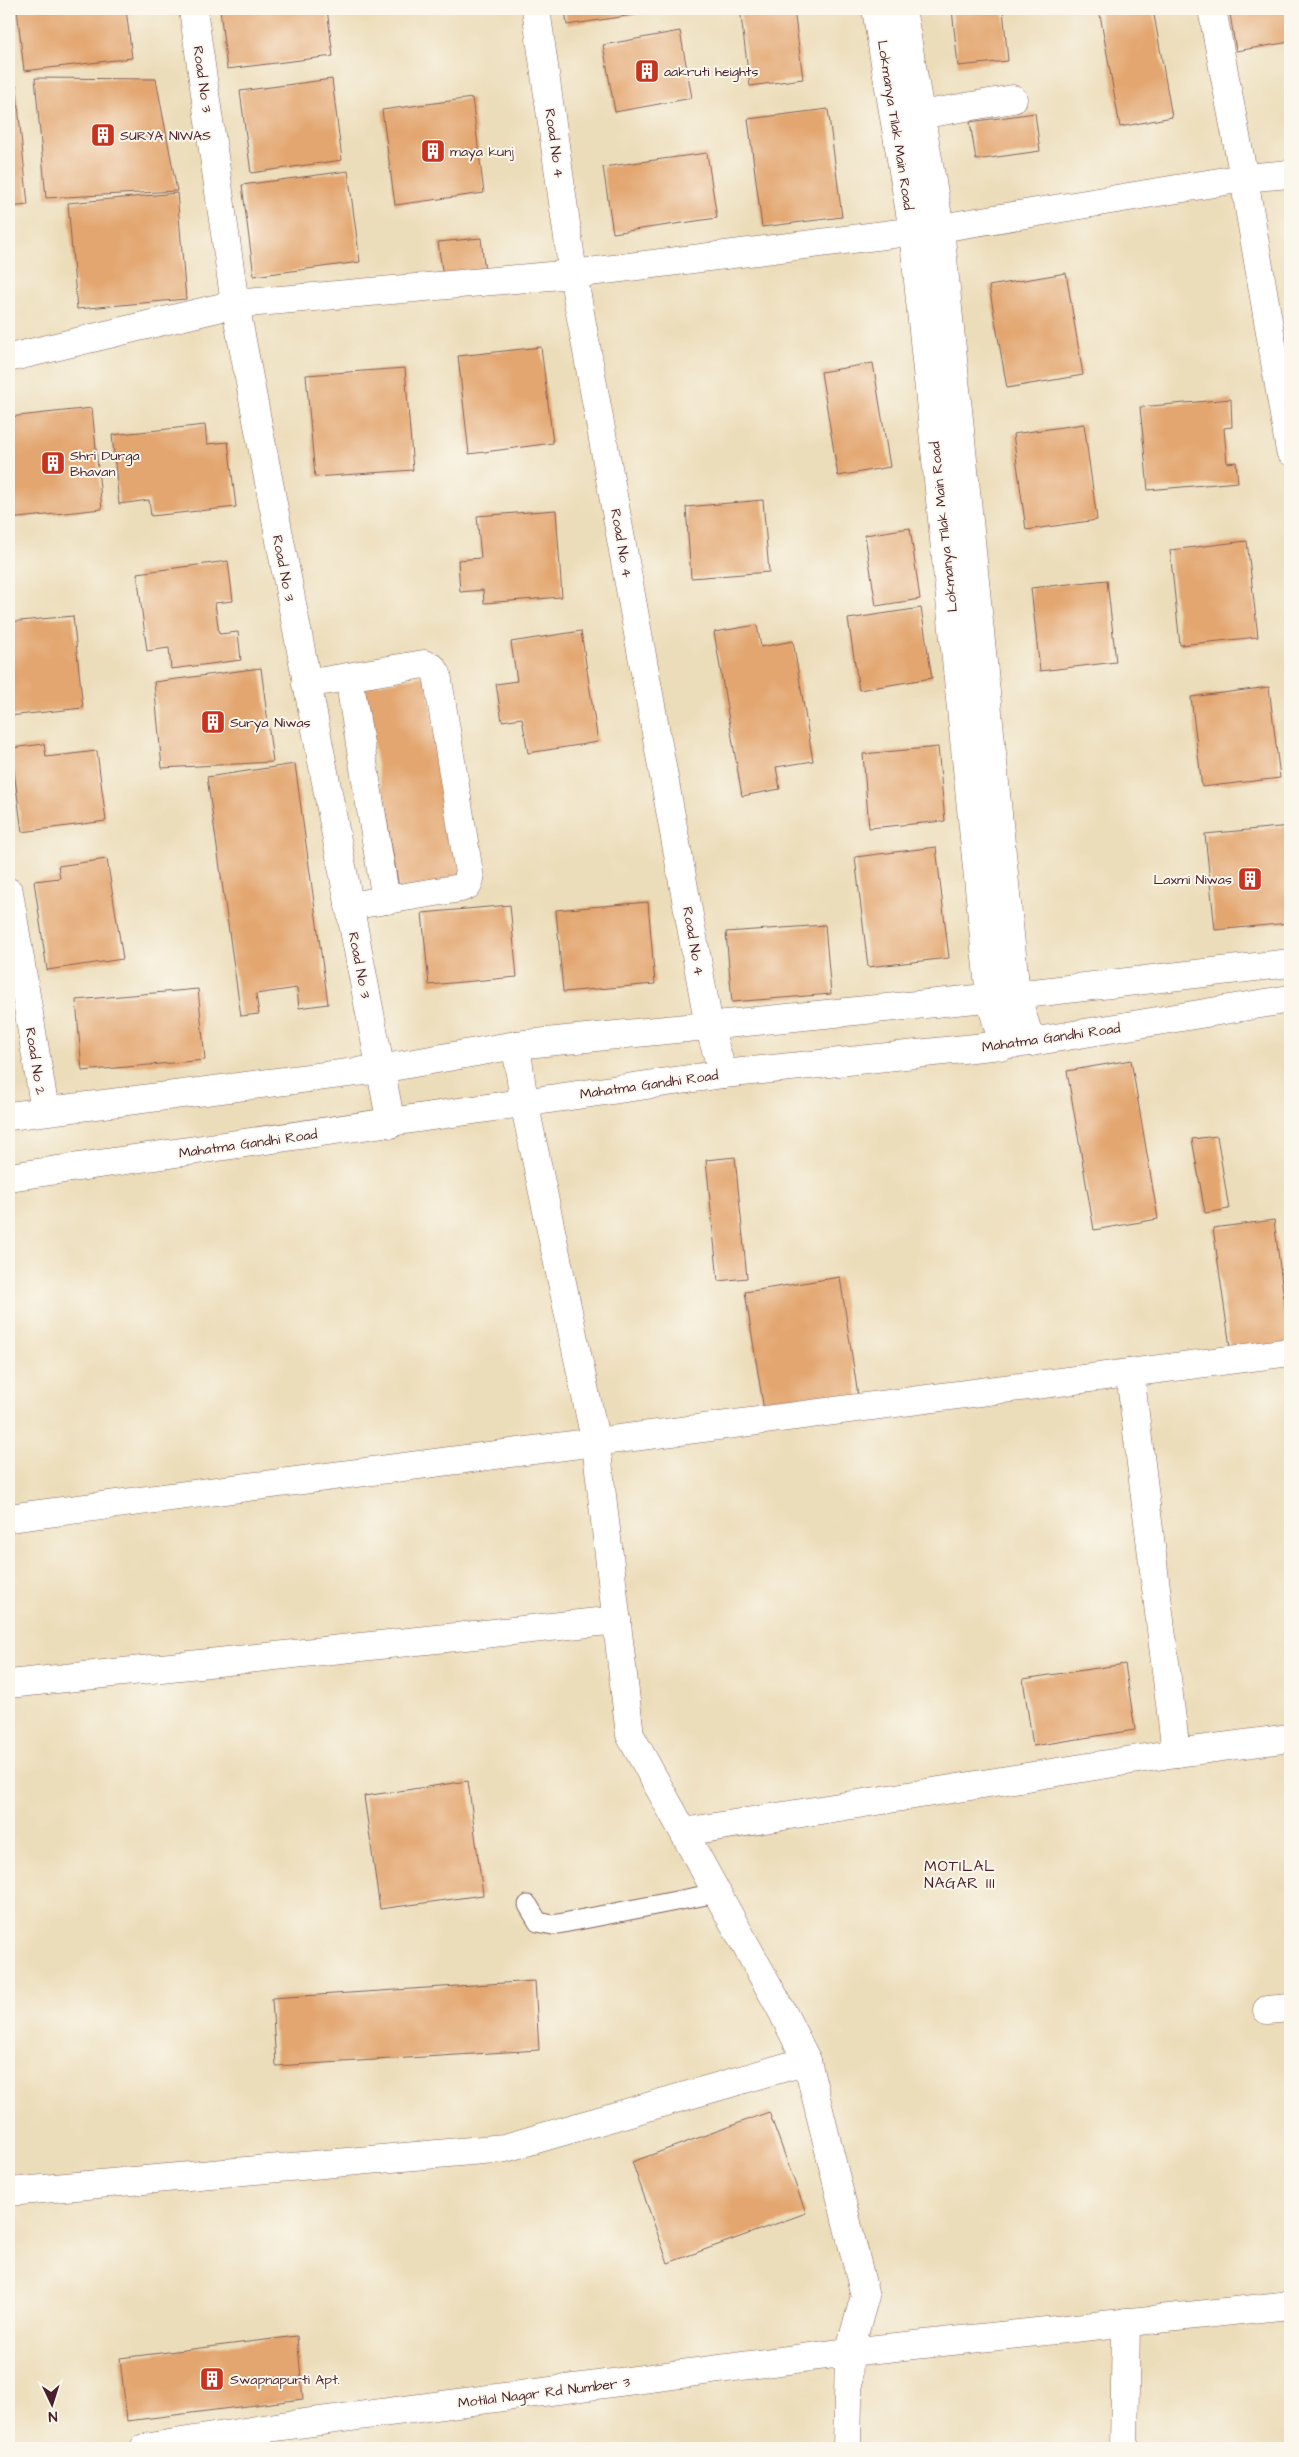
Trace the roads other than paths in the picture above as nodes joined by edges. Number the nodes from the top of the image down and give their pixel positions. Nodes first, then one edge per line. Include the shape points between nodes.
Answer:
1 (193, 9) edge
2 (536, 9) edge
3 (876, 9) edge
4 (902, 9) edge
5 (1212, 9) edge
6 (1013, 99) dead end
7 (907, 117) junction
8 (1290, 174) edge
9 (1244, 178) junction
10 (940, 228) junction
11 (913, 231) junction
12 (573, 274) junction
13 (235, 304) junction
14 (9, 358) edge
15 (1290, 451) edge
16 (306, 684) junction
17 (352, 696) dead end
18 (9, 892) edge
19 (386, 900) junction
20 (349, 906) junction
21 (1290, 963) edge
22 (1003, 996) junction
23 (1290, 999) edge
24 (709, 1026) junction
25 (1031, 1042) junction
26 (516, 1045) junction
27 (1003, 1046) junction
28 (380, 1069) junction
29 (723, 1074) junction
30 (524, 1102) junction
31 (44, 1111) junction
32 (9, 1116) edge
33 (390, 1124) junction
34 (9, 1177) edge
35 (1290, 1352) edge
36 (1130, 1374) junction
37 (596, 1444) junction
38 (9, 1518) edge
39 (617, 1620) junction
40 (9, 1684) edge
41 (1290, 1738) edge
42 (1176, 1753) junction
43 (684, 1832) junction
44 (717, 1893) junction
45 (528, 1905) dead end
46 (807, 2061) junction
47 (9, 2192) edge
48 (1290, 2305) edge
49 (1126, 2322) junction
50 (849, 2352) junction
51 (284, 2437) edge
52 (144, 2448) edge
53 (847, 2448) edge
54 (1124, 2448) edge

1 - 13 street, Road No 3
2 - 12 street, Road No 4
3 - 7 street, Lokmanya Tilak Main Road
4 - 7 street, Lokmanya Tilak Main Road
5 - 9 street
6 - 7 street
7 - 10 street, Lokmanya Tilak Main Road
7 - 11 street, Lokmanya Tilak Main Road
8 - 9 street
9 - 10 street
9 - 15 street
10 - 11 street
10 - 22 street, Lokmanya Tilak Main Road
11 - 12 street
11 - 22 street, Lokmanya Tilak Main Road
12 - 13 street
12 - 24 street, Road No 4
13 - 14 street
13 - 16 street, Road No 3
16 - 19 street via 424,664 437,674 470,879 468,885 461,888
16 - 20 street, Road No 3
17 - 19 street
18 - 31 street, Road No 2
19 - 20 street
20 - 28 street, Road No 3
21 - 22 street
22 - 24 street
22 - 25 street, Lokmanya Tilak Main Road
22 - 27 street, Lokmanya Tilak Main Road
23 - 25 street, Mahatma Gandhi Road
24 - 26 street
24 - 29 street, Road No 4
25 - 27 street, Mahatma Gandhi Road
26 - 28 street
26 - 30 street
27 - 29 street, Mahatma Gandhi Road
28 - 31 street
28 - 33 street, Road No 3
29 - 30 street, Mahatma Gandhi Road
30 - 33 street, Mahatma Gandhi Road
30 - 37 street
31 - 32 street
33 - 34 street, Mahatma Gandhi Road
35 - 36 street
36 - 37 street
36 - 42 street
37 - 38 street
37 - 39 street
39 - 40 street
39 - 43 street via 630,1735
41 - 42 street
42 - 43 street
43 - 44 street
44 - 45 lane via 553,1926 538,1922
44 - 46 street
46 - 47 street via 505,2148
46 - 50 street via 865,2296
48 - 49 street, Motilal Nagar Rd Number 3
49 - 50 street, Motilal Nagar Rd Number 3
49 - 54 street
50 - 51 street, Motilal Nagar Rd Number 3
50 - 53 street
51 - 52 street, Motilal Nagar Rd Number 3

